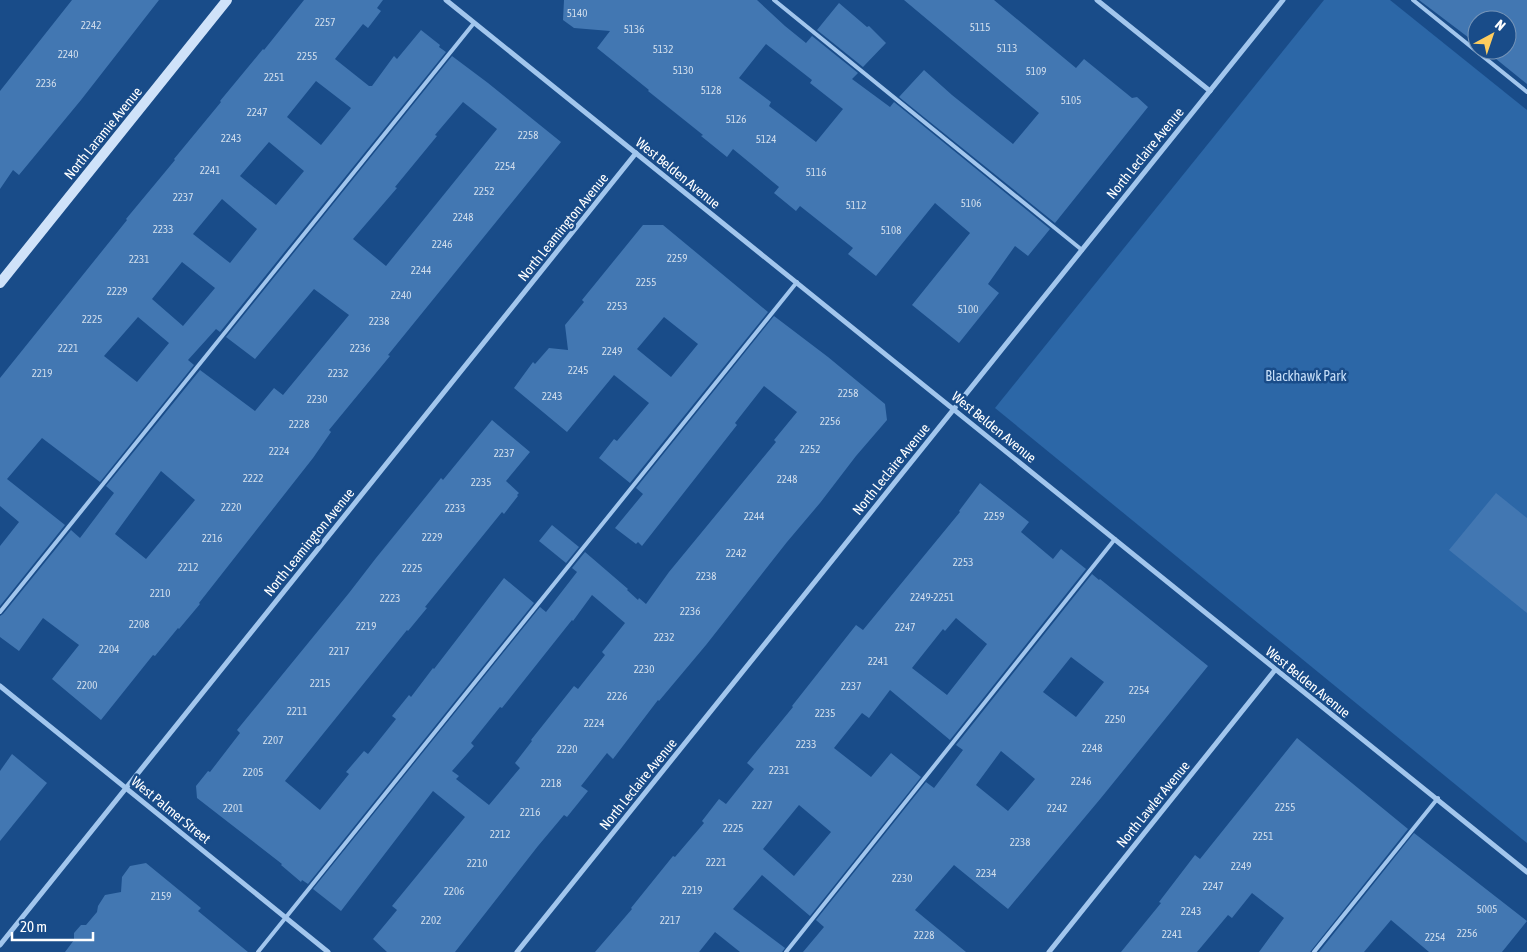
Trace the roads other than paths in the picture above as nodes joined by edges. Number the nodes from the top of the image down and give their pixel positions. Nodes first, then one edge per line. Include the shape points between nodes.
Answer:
1 (227, 0) edge
2 (446, 0) edge
3 (774, 0) edge
4 (1097, 0) edge
5 (1283, 0) edge
6 (1413, 0) edge
7 (474, 23) junction
8 (1210, 92) junction
9 (1527, 92) edge
10 (636, 153) junction
11 (1082, 250) junction
12 (797, 282) junction
13 (0, 283) edge
14 (954, 409) junction
15 (1115, 539) junction
16 (0, 612) edge
17 (1275, 670) junction
18 (0, 686) edge
19 (126, 788) junction
20 (1438, 798) junction
21 (1527, 872) edge
22 (286, 918) junction
23 (0, 945) edge
24 (258, 952) edge
25 (328, 952) edge
26 (517, 952) edge
27 (786, 952) edge
28 (1049, 952) edge
29 (1314, 952) edge

1 - 13 street, North Laramie Avenue
2 - 7 street, West Belden Avenue
3 - 11 lane
4 - 8 street
5 - 8 street, North Leclaire Avenue
6 - 9 lane
7 - 10 street, West Belden Avenue
7 - 16 lane
8 - 11 street, North Leclaire Avenue
10 - 12 street, West Belden Avenue
10 - 19 street, North Leamington Avenue
11 - 14 street, North Leclaire Avenue
12 - 14 street, West Belden Avenue
12 - 22 lane
14 - 15 street, West Belden Avenue
14 - 26 street, North Leclaire Avenue
15 - 17 street, West Belden Avenue
15 - 27 lane
17 - 20 street, West Belden Avenue
17 - 28 street, North Lawler Avenue
18 - 19 street, West Palmer Street
19 - 22 street, West Palmer Street
19 - 23 street, North Leamington Avenue
20 - 21 street, West Belden Avenue
20 - 29 lane
22 - 24 lane
22 - 25 street, West Palmer Street

